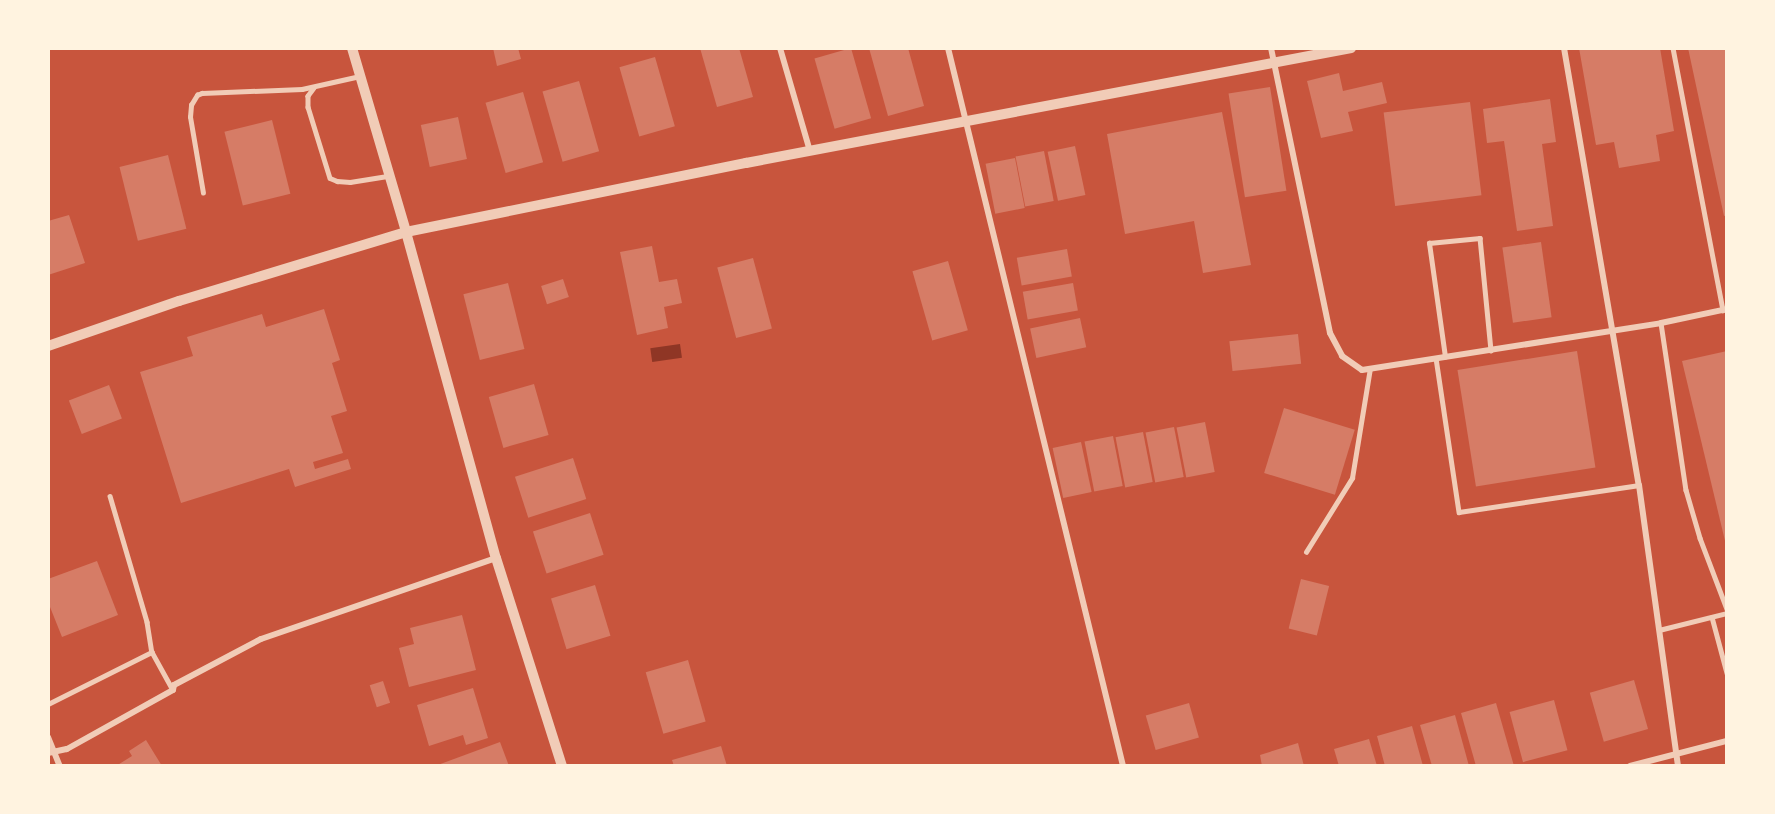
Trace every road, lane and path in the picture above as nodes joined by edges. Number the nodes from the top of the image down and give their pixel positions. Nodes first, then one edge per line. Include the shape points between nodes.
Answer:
1 (352, 48) edge
2 (780, 48) edge
3 (948, 48) edge
4 (1271, 48) edge
5 (1351, 48) edge
6 (1564, 48) edge
7 (1673, 48) edge
8 (1274, 64) junction
9 (360, 76) junction
10 (314, 88) junction
11 (965, 122) junction
12 (810, 151) junction
13 (390, 176) junction
14 (203, 193) dead end
15 (406, 232) junction
16 (1725, 309) edge
17 (1660, 323) junction
18 (1611, 331) junction
19 (48, 346) edge
20 (1488, 350) junction
21 (1445, 357) junction
22 (1436, 358) junction
23 (1370, 368) junction
24 (1639, 485) junction
25 (110, 496) dead end
26 (1306, 552) dead end
27 (496, 558) junction
28 (1727, 611) edge
29 (1712, 617) junction
30 (1659, 630) junction
31 (152, 652) junction
32 (1727, 673) edge
33 (172, 690) junction
34 (48, 704) edge
35 (48, 737) edge
36 (1727, 741) edge
37 (50, 752) edge
38 (1675, 754) junction
39 (60, 766) edge
40 (562, 766) edge
41 (1123, 766) edge
42 (1630, 766) edge
43 (1678, 766) edge

1 - 9 street
2 - 12 street
3 - 11 street
4 - 8 street
5 - 8 street
6 - 18 street
7 - 16 lane
8 - 11 street
8 - 23 street via 1330,333 1342,356 1362,370
9 - 10 lane
9 - 13 street
10 - 13 lane via 308,96 308,107 330,178 350,182
10 - 14 lane via 197,95 190,117
11 - 12 street
11 - 41 street
12 - 15 street
13 - 15 street
15 - 19 street via 179,301
15 - 27 street
16 - 17 street
17 - 18 street
17 - 28 lane via 1686,490
18 - 20 street
18 - 24 street
20 - 21 street
20 - 21 lane via 1480,238 1429,243
21 - 22 street
22 - 23 street
22 - 24 lane via 1459,512
23 - 26 lane via 1352,478
24 - 30 street
25 - 31 lane
27 - 33 street via 261,639
27 - 40 street
28 - 29 lane
29 - 30 lane
29 - 32 lane
30 - 38 street
31 - 33 lane
31 - 34 lane
33 - 37 street via 67,749
35 - 37 street
36 - 38 street
37 - 39 street
38 - 42 street
38 - 43 street

